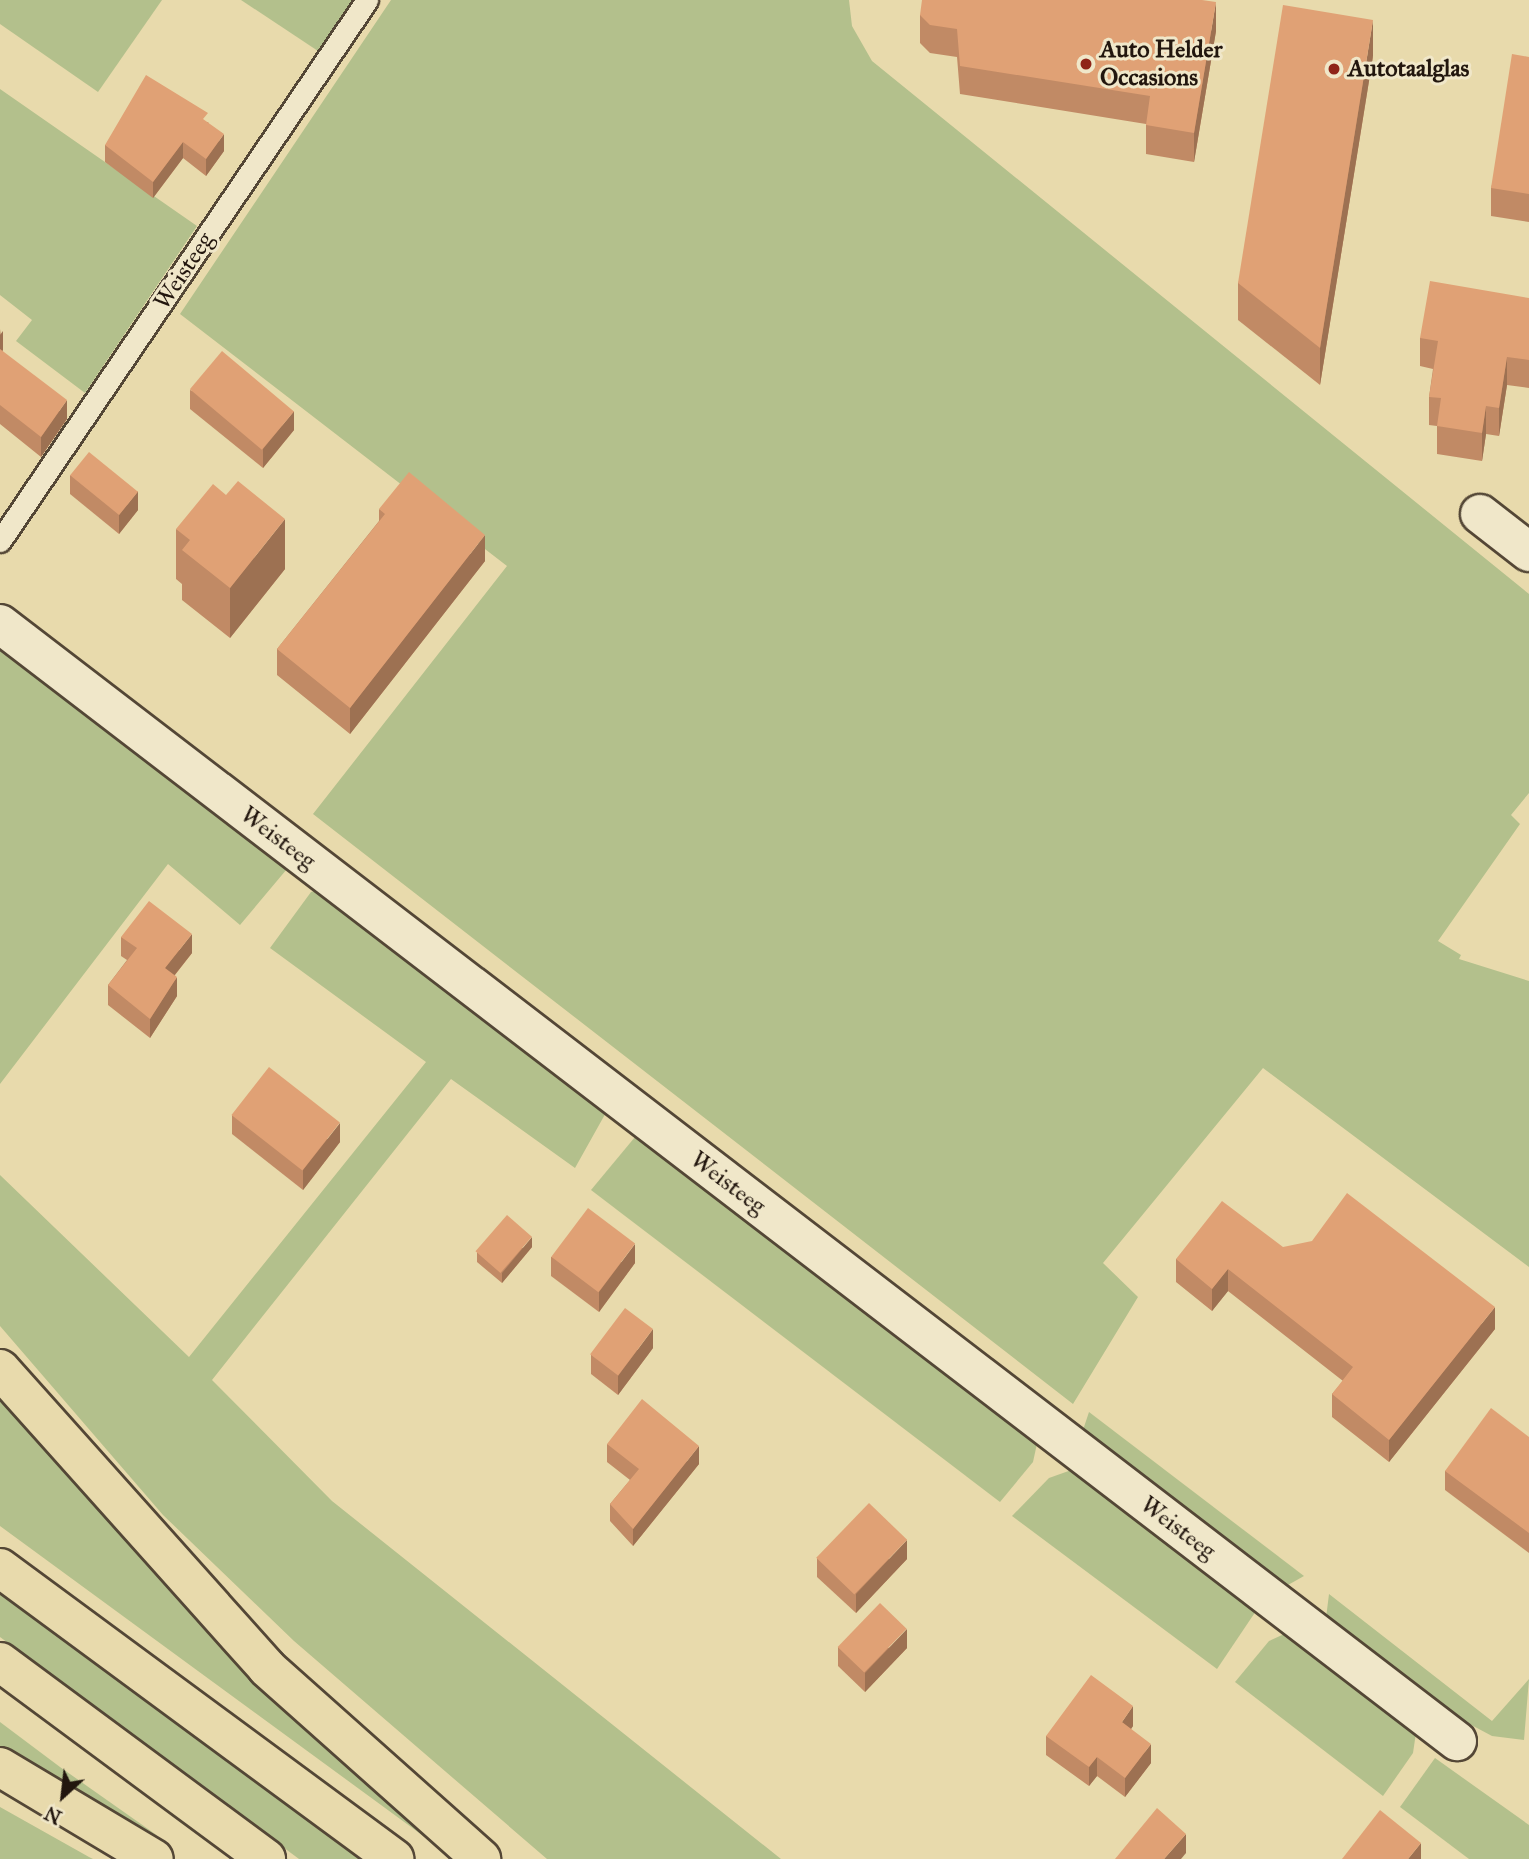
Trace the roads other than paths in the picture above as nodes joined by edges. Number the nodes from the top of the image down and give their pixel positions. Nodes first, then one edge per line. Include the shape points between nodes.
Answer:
1 (368, 0) edge
2 (1480, 514) dead end
3 (0, 541) edge
4 (1529, 552) edge
5 (0, 624) edge
6 (0, 1369) edge
7 (0, 1568) edge
8 (0, 1662) edge
9 (1457, 1741) dead end
10 (0, 1767) edge
11 (153, 1859) edge
12 (266, 1859) edge
13 (394, 1859) edge
14 (481, 1859) edge

1 - 3 lane, Weisteeg
2 - 4 street
5 - 9 street, Weisteeg
6 - 14 highway via 267,1668
7 - 13 highway
8 - 12 highway
10 - 11 highway

